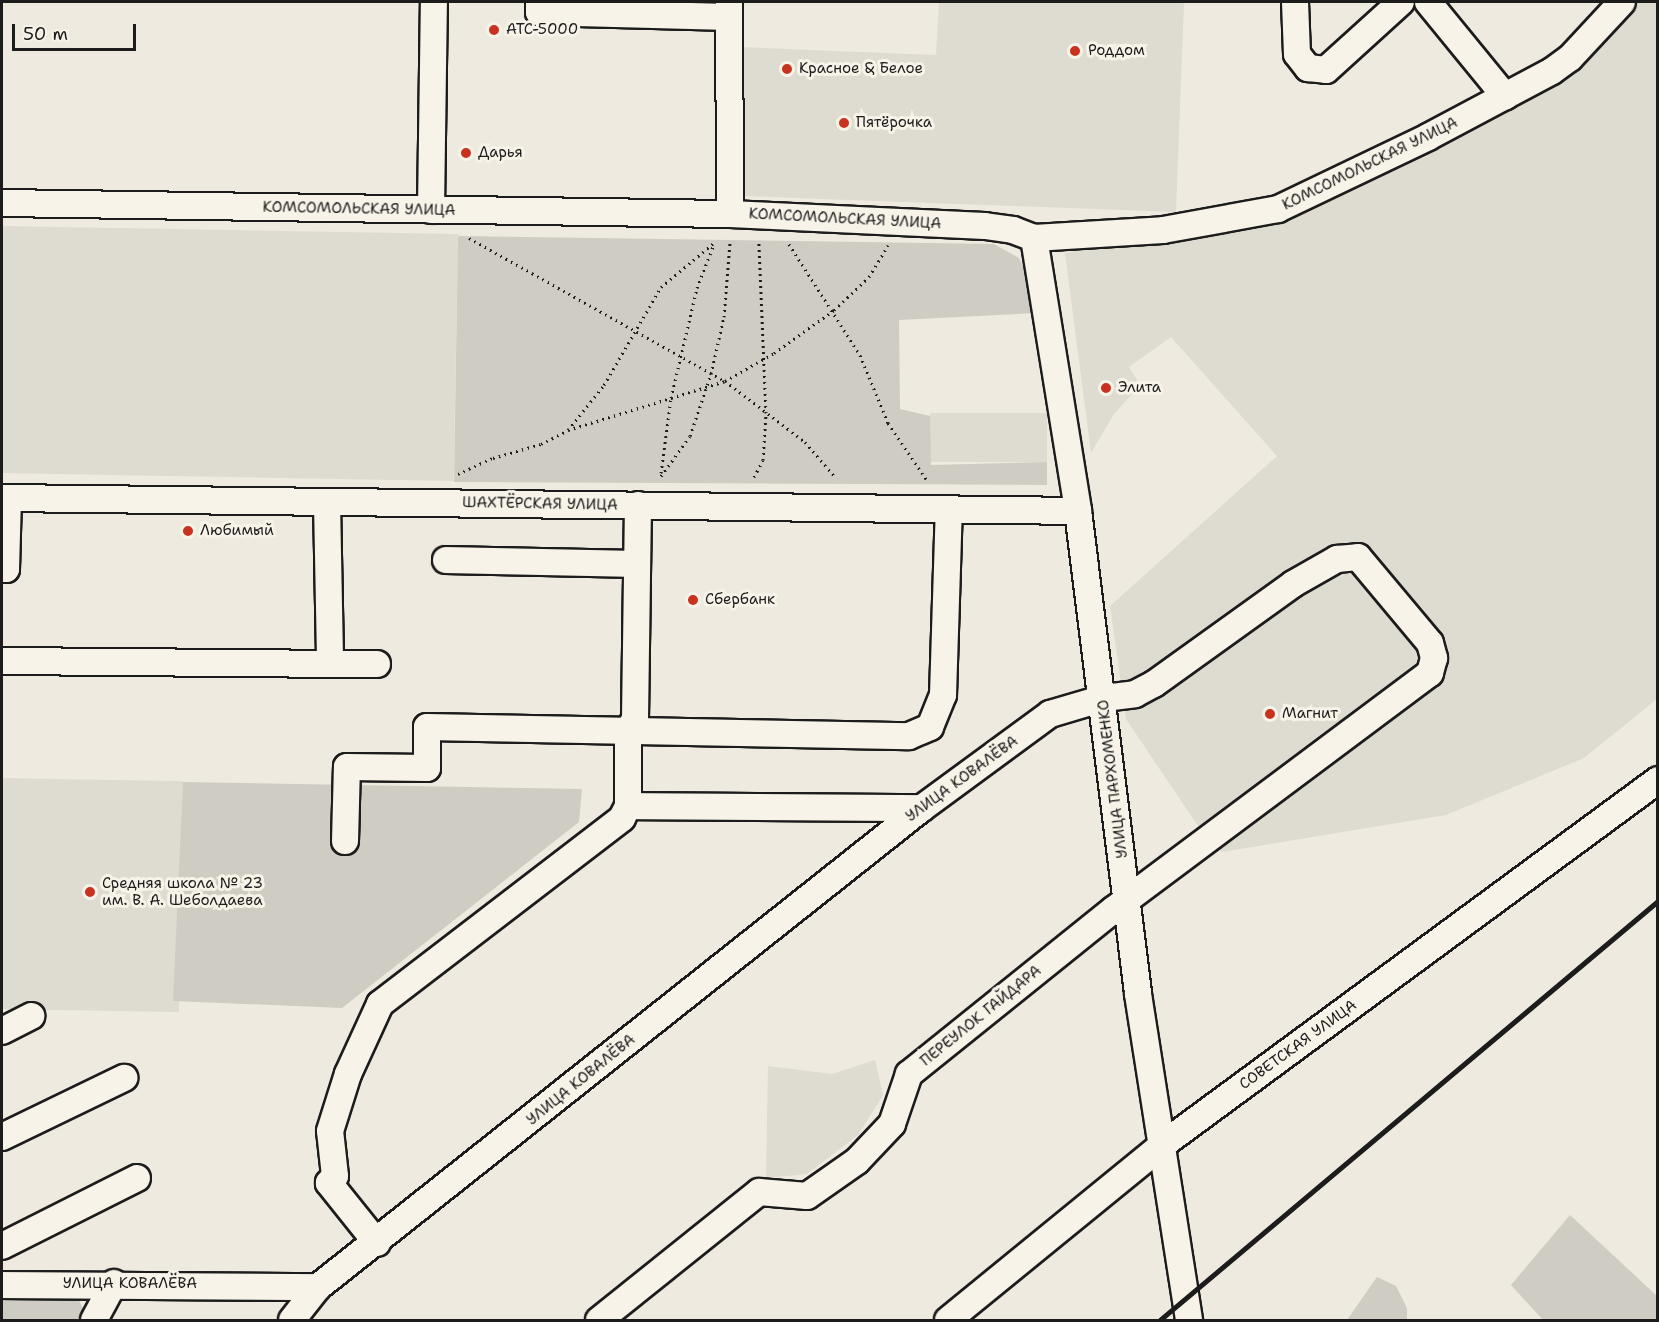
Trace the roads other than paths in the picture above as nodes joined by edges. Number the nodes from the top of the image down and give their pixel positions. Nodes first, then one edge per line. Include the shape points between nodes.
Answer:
1 (434, 2) edge
2 (538, 2) edge
3 (1295, 2) edge
4 (1401, 2) edge
5 (1428, 2) edge
6 (1622, 2) edge
7 (729, 9) edge
8 (1505, 96) junction
9 (2, 204) edge
10 (431, 210) junction
11 (730, 214) junction
12 (1034, 238) junction
13 (5, 498) edge
14 (327, 502) junction
15 (638, 505) junction
16 (949, 509) junction
17 (1078, 511) junction
18 (446, 560) dead end
19 (637, 564) junction
20 (2, 569) edge
21 (2, 661) edge
22 (330, 664) junction
23 (377, 664) dead end
24 (1104, 698) junction
25 (628, 731) junction
26 (1658, 780) edge
27 (628, 806) junction
28 (922, 808) junction
29 (345, 841) dead end
30 (1127, 901) junction
31 (31, 1016) dead end
32 (2, 1030) edge
33 (124, 1078) dead end
34 (2, 1137) edge
35 (1161, 1149) junction
36 (137, 1178) dead end
37 (377, 1243) junction
38 (2, 1246) edge
39 (5, 1279) edge
40 (114, 1283) junction
41 (318, 1287) junction
42 (94, 1320) edge
43 (292, 1320) edge
44 (599, 1320) edge
45 (948, 1320) edge
46 (1189, 1320) edge

1 - 10 street
2 - 7 street via 538,12
3 - 4 street via 1297,54 1308,68 1326,70
5 - 8 street
6 - 8 street, КОМСОМОЛЬСКАЯ УЛИЦА via 1570,58
7 - 11 street
8 - 12 street, КОМСОМОЛЬСКАЯ УЛИЦА via 1278,209 1163,230
9 - 10 street, КОМСОМОЛЬСКАЯ УЛИЦА
10 - 11 street, КОМСОМОЛЬСКАЯ УЛИЦА
11 - 12 street, КОМСОМОЛЬСКАЯ УЛИЦА via 985,226
12 - 17 street, УЛИЦА ПАРХОМЕНКО
13 - 14 street, ШАХТЁРСКАЯ УЛИЦА
13 - 20 street via 6,569
14 - 15 street, ШАХТЁРСКАЯ УЛИЦА
14 - 22 street
15 - 16 street, ШАХТЁРСКАЯ УЛИЦА
15 - 19 street
16 - 17 street, ШАХТЁРСКАЯ УЛИЦА
16 - 25 street via 943,695 930,727 909,736
17 - 24 street, УЛИЦА ПАРХОМЕНКО
18 - 19 street
19 - 25 street via 635,719
21 - 22 street
22 - 23 street
24 - 28 street, УЛИЦА КОВАЛЁВА via 1050,714
24 - 30 street, УЛИЦА ПАРХОМЕНКО
24 - 30 street, УЛИЦА КОВАЛЁВА via 1135,694 1154,684 1293,584 1337,559 1358,557 1430,643 1434,658 1430,673
25 - 27 street
25 - 29 street via 427,727 427,768 347,767
26 - 35 street, СОВЕТСКАЯ УЛИЦА
27 - 28 street
27 - 37 street via 622,818 380,1004 348,1074 330,1131 334,1176 329,1184
28 - 37 street, УЛИЦА КОВАЛЁВА
30 - 35 street, УЛИЦА ПАРХОМЕНКО
30 - 44 street, ПЕРЕУЛОК ГАЙДАРА via 909,1074 892,1124 857,1161 807,1196 759,1192
31 - 32 street
33 - 34 street
35 - 45 street, СОВЕТСКАЯ УЛИЦА
35 - 46 street, УЛИЦА ПАРХОМЕНКО
36 - 38 street
37 - 41 street, УЛИЦА КОВАЛЁВА
39 - 40 street, УЛИЦА КОВАЛЁВА
40 - 41 street, УЛИЦА КОВАЛЁВА
40 - 42 street
41 - 43 street

